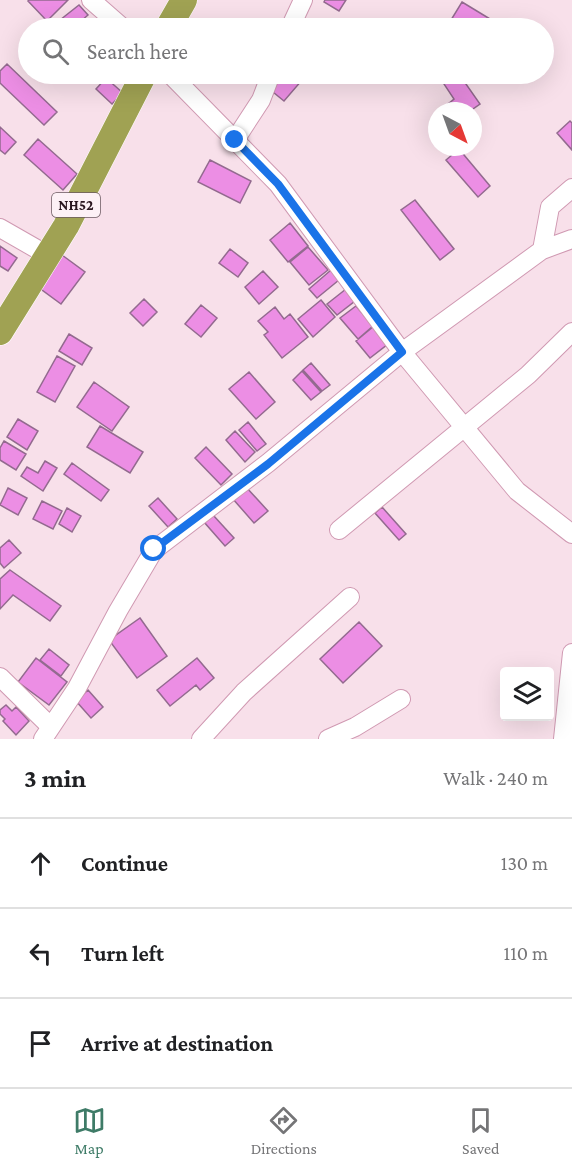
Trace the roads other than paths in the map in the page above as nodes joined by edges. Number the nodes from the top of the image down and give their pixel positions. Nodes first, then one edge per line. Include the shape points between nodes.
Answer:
1 (91, 0) edge
2 (184, 0) edge
3 (303, 0) edge
4 (112, 18) edge
5 (174, 18) edge
6 (295, 18) edge
7 (139, 84) edge
8 (180, 84) edge
9 (267, 84) edge
10 (235, 140) junction
11 (572, 188) edge
12 (0, 228) edge
13 (572, 239) edge
14 (542, 250) junction
15 (49, 256) junction
16 (0, 332) edge
17 (572, 332) edge
18 (402, 352) junction
19 (464, 427) junction
20 (339, 530) dead end
21 (572, 533) edge
22 (350, 597) dead end
23 (572, 652) edge
24 (0, 677) edge
25 (401, 699) dead end
26 (46, 736) edge
27 (201, 739) edge
28 (328, 739) edge
29 (562, 739) edge

1 - 4 street
2 - 5 highway
3 - 6 street
7 - 15 highway, NH52
8 - 10 street
9 - 10 street
10 - 18 street via 278,184
11 - 14 street via 550,207
12 - 15 street
13 - 14 street
14 - 18 street
15 - 16 highway, NH52
17 - 19 street via 528,375
18 - 19 street
18 - 26 street via 268,464 154,549
19 - 20 street
19 - 21 street via 517,491
22 - 27 street via 244,692
23 - 29 street
24 - 26 street
25 - 28 street via 355,728

